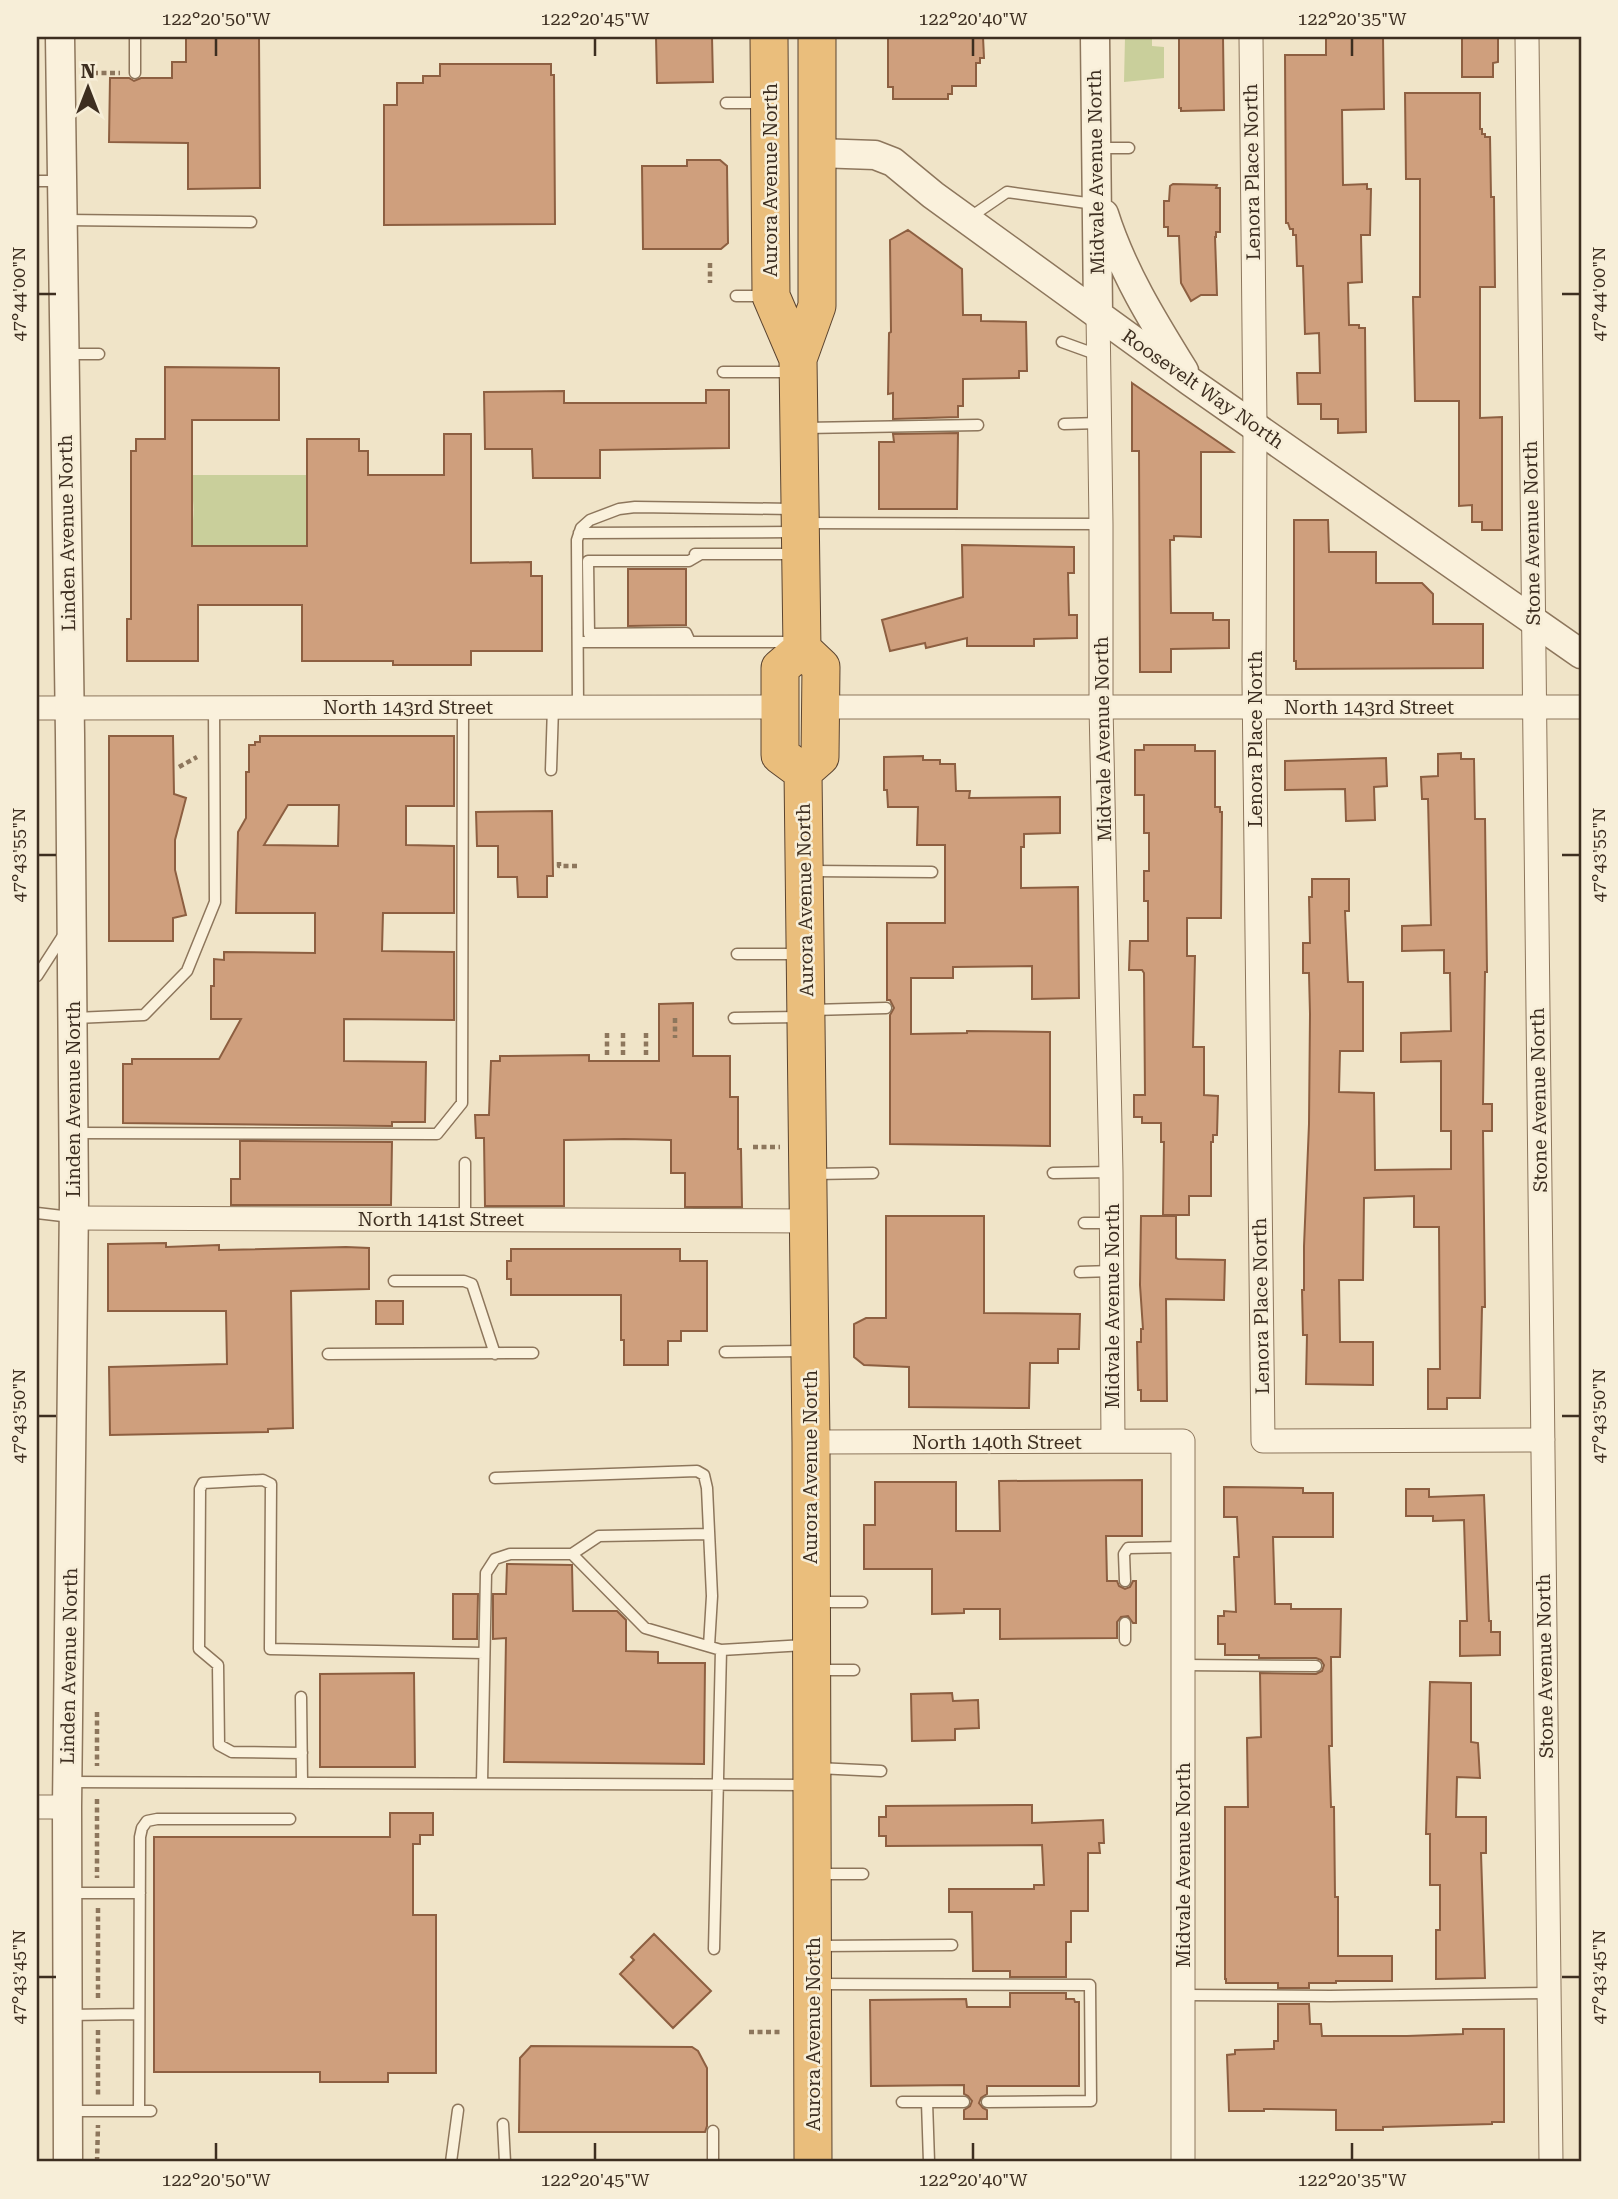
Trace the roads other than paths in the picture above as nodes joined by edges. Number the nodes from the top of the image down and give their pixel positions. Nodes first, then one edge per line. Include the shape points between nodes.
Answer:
1 (60, 37) edge
2 (135, 37) edge
3 (769, 37) edge
4 (817, 37) edge
5 (1095, 37) edge
6 (1251, 37) edge
7 (1527, 37) edge
8 (135, 73) road end
9 (726, 103) dead end
10 (769, 103) junction
11 (1096, 148) junction
12 (1129, 148) dead end
13 (817, 153) junction
14 (49, 181) edge
15 (1097, 199) junction
16 (967, 219) junction
17 (62, 220) junction
18 (251, 222) dead end
19 (1098, 314) junction
20 (1062, 342) dead end
21 (64, 354) junction
22 (99, 354) dead end
23 (1098, 355) junction
24 (798, 365) junction
25 (723, 372) dead end
26 (1191, 382) junction
27 (1099, 423) junction
28 (1064, 424) dead end
29 (978, 425) dead end
30 (1255, 426) junction
31 (799, 428) junction
32 (730, 508) junction
33 (1101, 524) junction
34 (800, 529) junction
35 (579, 533) junction
36 (730, 533) junction
37 (577, 554) junction
38 (701, 554) junction
39 (1533, 622) junction
40 (578, 642) junction
41 (690, 642) junction
42 (802, 645) junction
43 (1581, 654) edge
44 (1101, 706) junction
45 (214, 707) junction
46 (463, 707) junction
47 (553, 707) junction
48 (780, 707) junction
49 (821, 707) junction
50 (1254, 707) junction
51 (1534, 707) junction
52 (1581, 707) edge
53 (37, 708) edge
54 (69, 708) junction
55 (578, 708) junction
56 (551, 770) dead end
57 (803, 772) junction
58 (804, 871) junction
59 (932, 872) dead end
60 (71, 923) junction
61 (737, 954) dead end
62 (805, 955) junction
63 (37, 976) edge
64 (886, 1008) dead end
65 (806, 1014) junction
66 (72, 1018) junction
67 (734, 1018) dead end
68 (73, 1133) junction
69 (464, 1163) dead end
70 (1111, 1172) junction
71 (873, 1173) dead end
72 (1053, 1173) dead end
73 (808, 1174) junction
74 (37, 1213) edge
75 (74, 1218) junction
76 (465, 1219) junction
77 (808, 1221) junction
78 (1084, 1223) dead end
79 (1111, 1223) junction
80 (1112, 1271) junction
81 (1080, 1272) dead end
82 (394, 1281) dead end
83 (810, 1351) junction
84 (725, 1352) dead end
85 (533, 1353) dead end
86 (328, 1354) dead end
87 (495, 1354) junction
88 (1543, 1440) junction
89 (1113, 1441) junction
90 (1183, 1441) joint
91 (811, 1442) junction
92 (495, 1478) dead end
93 (709, 1534) junction
94 (1183, 1547) junction
95 (572, 1554) junction
96 (1125, 1581) dead end
97 (811, 1602) junction
98 (862, 1602) dead end
99 (1125, 1623) dead end
100 (1125, 1640) dead end
101 (709, 1646) junction
102 (721, 1650) junction
103 (484, 1653) junction
104 (811, 1658) junction
105 (1183, 1665) junction
106 (1316, 1666) dead end
107 (854, 1670) dead end
108 (301, 1697) dead end
109 (302, 1753) junction
110 (881, 1770) dead end
111 (812, 1777) junction
112 (302, 1782) junction
113 (482, 1783) junction
114 (717, 1785) junction
115 (68, 1795) junction
116 (37, 1807) edge
117 (290, 1819) dead end
118 (812, 1874) junction
119 (863, 1874) dead end
120 (68, 1892) junction
121 (140, 1892) junction
122 (951, 1945) dead end
123 (812, 1946) junction
124 (714, 1949) dead end
125 (812, 1984) junction
126 (1549, 1993) junction
127 (1183, 1995) junction
128 (139, 2014) junction
129 (68, 2015) junction
130 (902, 2102) dead end
131 (927, 2102) junction
132 (964, 2102) dead end
133 (987, 2102) dead end
134 (458, 2110) dead end
135 (68, 2111) junction
136 (139, 2111) junction
137 (151, 2111) dead end
138 (503, 2124) dead end
139 (713, 2131) dead end
140 (68, 2162) edge
141 (451, 2162) edge
142 (505, 2162) edge
143 (713, 2162) edge
144 (813, 2162) edge
145 (929, 2162) edge
146 (1183, 2162) edge
147 (1551, 2162) edge

1 - 14 street, Linden Avenue North
2 - 8 lane
3 - 10 highway, Aurora Avenue North
4 - 13 highway, Aurora Avenue North
5 - 11 street, Midvale Avenue North
6 - 30 street, Lenora Place North
7 - 39 street, Stone Avenue North
9 - 10 lane
10 - 24 highway, Aurora Avenue North via 753,296
11 - 12 lane
11 - 15 street, Midvale Avenue North
13 - 16 street, Roosevelt Way North via 875,155 893,162
13 - 24 highway, Aurora Avenue North via 817,306
14 - 17 street, Linden Avenue North
15 - 16 lane via 1007,192
15 - 19 street, Midvale Avenue North
15 - 26 street via 1128,277
16 - 19 street, Roosevelt Way North
17 - 18 lane
17 - 21 street, Linden Avenue North
19 - 23 street, Midvale Avenue North
19 - 26 street, Roosevelt Way North
20 - 23 lane
21 - 22 lane
21 - 54 street, Linden Avenue North
23 - 27 street, Midvale Avenue North
24 - 25 lane
24 - 31 highway, Aurora Avenue North
26 - 30 street, Roosevelt Way North
27 - 28 lane
27 - 33 street, Midvale Avenue North
29 - 31 lane
30 - 39 street, Roosevelt Way North
30 - 50 street, Lenora Place North
31 - 34 highway, Aurora Avenue North
32 - 34 lane
32 - 35 lane via 619,509 590,520
32 - 36 lane
33 - 34 lane
33 - 44 street, Midvale Avenue North
34 - 36 lane
34 - 38 lane
34 - 42 highway, Aurora Avenue North
35 - 36 lane
35 - 37 lane
37 - 38 lane
37 - 40 lane
38 - 41 lane via 689,561 588,561 589,634 686,633
39 - 43 street, Roosevelt Way North
39 - 51 street, Stone Avenue North
40 - 41 lane
40 - 55 lane
41 - 42 lane
42 - 48 highway via 780,668
42 - 49 highway via 821,667
44 - 49 street, North 143rd Street
44 - 50 street, North 143rd Street
44 - 70 street, Midvale Avenue North
45 - 46 street, North 143rd Street
45 - 54 street, North 143rd Street
45 - 66 lane via 215,902 187,971 144,1015
46 - 47 street, North 143rd Street
46 - 68 lane via 462,1103 437,1134
47 - 55 street, North 143rd Street
47 - 56 lane
48 - 55 street, North 143rd Street
48 - 57 highway via 780,755
49 - 57 highway via 820,757
50 - 51 street, North 143rd Street
50 - 88 street, Lenora Place North via 1263,1440
51 - 52 street, North 143rd Street
51 - 88 street, Stone Avenue North
53 - 54 street, North 143rd Street
54 - 60 street, Linden Avenue North
57 - 58 highway, Aurora Avenue North
58 - 59 lane
58 - 62 highway, Aurora Avenue North
60 - 63 lane
60 - 66 street, Linden Avenue North
61 - 62 lane
62 - 65 highway, Aurora Avenue North
64 - 65 lane
65 - 67 lane
65 - 73 highway, Aurora Avenue North
66 - 68 street, Linden Avenue North
68 - 75 street, Linden Avenue North
69 - 76 lane
70 - 72 lane
70 - 79 street, Midvale Avenue North
71 - 73 lane
73 - 77 highway, Aurora Avenue North
74 - 75 lane
75 - 76 street, North 141st Street
75 - 115 street, Linden Avenue North
76 - 77 street, North 141st Street
77 - 83 highway, Aurora Avenue North
78 - 79 lane
79 - 80 street, Midvale Avenue North
80 - 81 lane
80 - 89 street, Midvale Avenue North
82 - 87 lane via 464,1280 472,1284
83 - 84 lane
83 - 91 highway, Aurora Avenue North
85 - 87 lane
86 - 87 lane
88 - 126 street, Stone Avenue North
89 - 90 street, North 140th Street
89 - 91 street, North 140th Street
90 - 94 street, Midvale Avenue North
91 - 97 highway, Aurora Avenue North
92 - 93 lane via 697,1471 704,1475 707,1488
93 - 95 lane via 599,1536
93 - 101 lane
94 - 96 lane via 1128,1548
94 - 105 street, Midvale Avenue North
95 - 101 lane via 645,1628
95 - 103 lane via 510,1554 495,1559 485,1573
97 - 98 lane
97 - 104 highway, Aurora Avenue North
99 - 100 lane
101 - 102 lane
102 - 104 lane
102 - 114 lane
103 - 109 lane via 271,1649 271,1484 263,1480 203,1483 199,1649 218,1665 219,1745 232,1752
103 - 113 lane
104 - 107 lane
104 - 111 highway, Aurora Avenue North
105 - 106 lane
105 - 127 street, Midvale Avenue North
108 - 109 lane
109 - 112 lane
110 - 111 lane
111 - 114 lane
111 - 118 highway, Aurora Avenue North
112 - 113 lane
112 - 115 lane
113 - 114 lane
114 - 124 lane
115 - 116 street
115 - 120 street, Linden Avenue North
117 - 121 lane via 147,1821 140,1837
118 - 119 lane
118 - 123 highway, Aurora Avenue North
120 - 121 lane
120 - 129 street, Linden Avenue North
121 - 128 lane
122 - 123 lane
123 - 125 highway, Aurora Avenue North
125 - 133 lane via 1090,1985 1091,2101
125 - 144 highway, Aurora Avenue North
126 - 127 lane
126 - 147 street, Stone Avenue North
127 - 146 street, Midvale Avenue North
128 - 129 lane
128 - 136 lane
129 - 135 street, Linden Avenue North
130 - 131 lane
131 - 132 lane
131 - 145 lane
134 - 141 lane
135 - 136 lane
135 - 140 street, Linden Avenue North
136 - 137 lane
138 - 142 lane
139 - 143 lane

